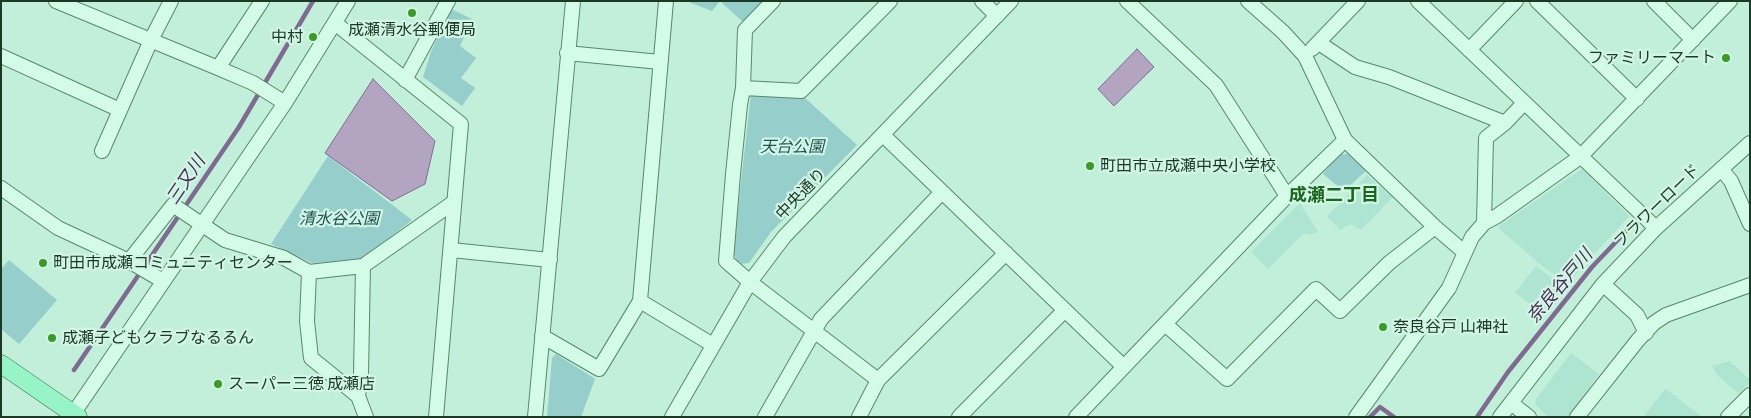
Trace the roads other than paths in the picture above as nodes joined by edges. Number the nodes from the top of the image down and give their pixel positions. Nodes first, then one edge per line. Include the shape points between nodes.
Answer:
1 (56, 1) edge
2 (171, 1) edge
3 (262, 1) edge
4 (348, 1) edge
5 (448, 1) edge
6 (573, 1) edge
7 (666, 1) edge
8 (773, 1) edge
9 (890, 1) edge
10 (982, 1) edge
11 (1012, 1) edge
12 (1126, 1) edge
13 (1248, 1) edge
14 (1358, 1) edge
15 (1418, 1) edge
16 (1516, 1) edge
17 (1537, 1) edge
18 (1654, 1) edge
19 (1730, 1) edge
20 (997, 16) junction
21 (335, 23) junction
22 (152, 40) junction
23 (1694, 40) junction
24 (1318, 43) junction
25 (1469, 50) junction
26 (567, 53) junction
27 (1, 56) edge
28 (1305, 56) junction
29 (660, 62) junction
30 (218, 68) junction
31 (405, 80) junction
32 (743, 88) junction
33 (1637, 98) junction
34 (285, 103) junction
35 (1524, 103) junction
36 (120, 110) junction
37 (1505, 123) junction
38 (883, 135) junction
39 (1345, 140) junction
40 (1750, 143) edge
41 (102, 151) dead end
42 (1580, 157) junction
43 (1721, 169) junction
44 (1, 188) edge
45 (942, 192) junction
46 (1288, 196) junction
47 (454, 202) junction
48 (1484, 223) junction
49 (1750, 224) edge
50 (202, 225) junction
51 (1435, 227) junction
52 (1656, 228) junction
53 (451, 250) junction
54 (1464, 252) junction
55 (1006, 253) junction
56 (550, 260) junction
57 (131, 262) junction
58 (362, 266) junction
59 (309, 272) junction
60 (164, 281) junction
61 (750, 282) junction
62 (1603, 284) junction
63 (1750, 285) edge
64 (640, 301) junction
65 (1065, 310) junction
66 (1165, 324) junction
67 (814, 332) junction
68 (1646, 333) junction
69 (542, 336) junction
70 (713, 345) junction
71 (1, 364) edge
72 (1124, 367) junction
73 (878, 380) junction
74 (1750, 395) edge
75 (358, 396) junction
76 (1511, 403) junction
77 (74, 416) edge
78 (366, 417) edge
79 (436, 417) edge
80 (535, 417) edge
81 (672, 417) edge
82 (766, 417) edge
83 (859, 417) edge
84 (959, 417) edge
85 (1076, 417) edge
86 (1356, 417) edge
87 (1500, 417) edge
88 (1530, 417) edge
89 (1577, 417) edge
90 (1728, 417) edge

1 - 22 street
2 - 22 street
3 - 30 street
4 - 21 street
5 - 31 street
6 - 26 street
7 - 29 street
8 - 32 street via 745,30
9 - 32 street via 801,91
10 - 20 street
11 - 20 street, 中央通り
12 - 46 street via 1216,85
13 - 28 street
14 - 24 street
15 - 25 street
16 - 25 street
17 - 33 street
18 - 23 street
19 - 23 street
20 - 38 street, 中央通り
21 - 31 street
21 - 34 street
22 - 30 street
22 - 36 street
23 - 33 street
24 - 28 street
24 - 37 street via 1355,67
25 - 35 street
26 - 29 street
26 - 56 street
27 - 36 street
28 - 39 street
29 - 64 street
30 - 34 street
31 - 47 street via 461,124
32 - 61 street via 726,261
33 - 42 street
34 - 50 street
35 - 37 street
35 - 42 street
36 - 41 street
37 - 48 street via 1486,138
38 - 45 street
38 - 61 street, 中央通り via 799,220
39 - 46 street
39 - 51 street
40 - 43 street, フラワーロード
42 - 48 street
42 - 52 street
43 - 49 street via 1731,180
43 - 52 street, フラワーロード
44 - 57 street via 58,228
45 - 55 street
45 - 67 street via 821,319
46 - 66 street
47 - 53 street
47 - 58 street
48 - 54 street
50 - 57 street via 173,205
50 - 59 street via 225,240 284,258
50 - 60 street
51 - 54 street
51 - 66 street via 1389,263 1340,311 1316,289 1227,379
52 - 62 street, フラワーロード
53 - 56 street
53 - 79 street
54 - 86 street via 1449,288
55 - 65 street
55 - 73 street
56 - 69 street
57 - 60 street
58 - 59 street
58 - 75 street
59 - 75 street via 307,321 311,358
60 - 77 street
61 - 67 street
61 - 70 street, 中央通り
62 - 68 street via 1637,315
62 - 76 street, フラワーロード
63 - 68 street via 1666,316
64 - 69 street via 599,368
64 - 70 street
65 - 72 street
65 - 84 street
66 - 72 street
67 - 73 street
67 - 82 street
68 - 89 street
69 - 80 street
70 - 81 street, 中央通り
71 - 77 main road
72 - 85 street
73 - 83 street
74 - 90 street
75 - 78 street
76 - 87 street, フラワーロード
76 - 88 street

